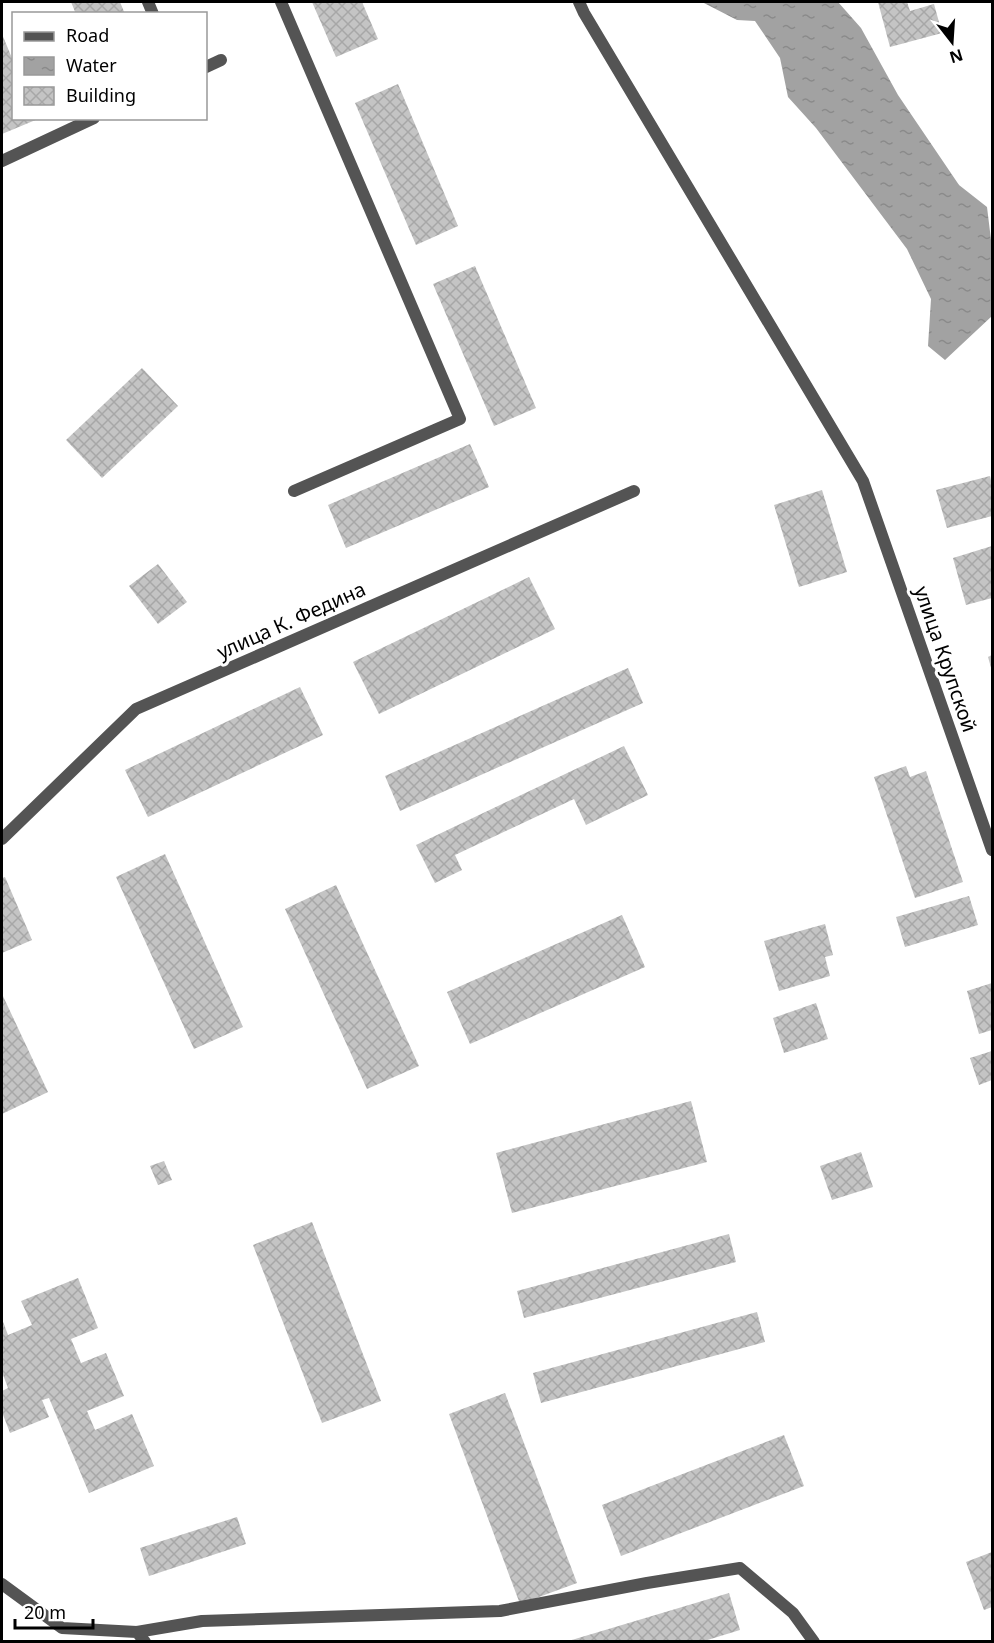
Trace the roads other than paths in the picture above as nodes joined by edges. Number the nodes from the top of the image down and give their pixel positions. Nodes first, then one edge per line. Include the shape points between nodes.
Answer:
1 (281, 2) edge
2 (579, 2) edge
3 (221, 60) dead end
4 (207, 67) edge
5 (90, 120) edge
6 (2, 161) edge
7 (294, 491) dead end
8 (634, 491) dead end
9 (2, 839) edge
10 (993, 850) edge
11 (2, 1584) edge
12 (141, 1637) edge
13 (814, 1641) edge

1 - 7 street via 460,419
2 - 10 street, улица Крупской via 863,481
3 - 4 street
5 - 6 street
8 - 9 street, улица К. Федина via 136,709
11 - 12 street via 62,1628
12 - 13 street via 202,1621 500,1611 740,1568 793,1613

